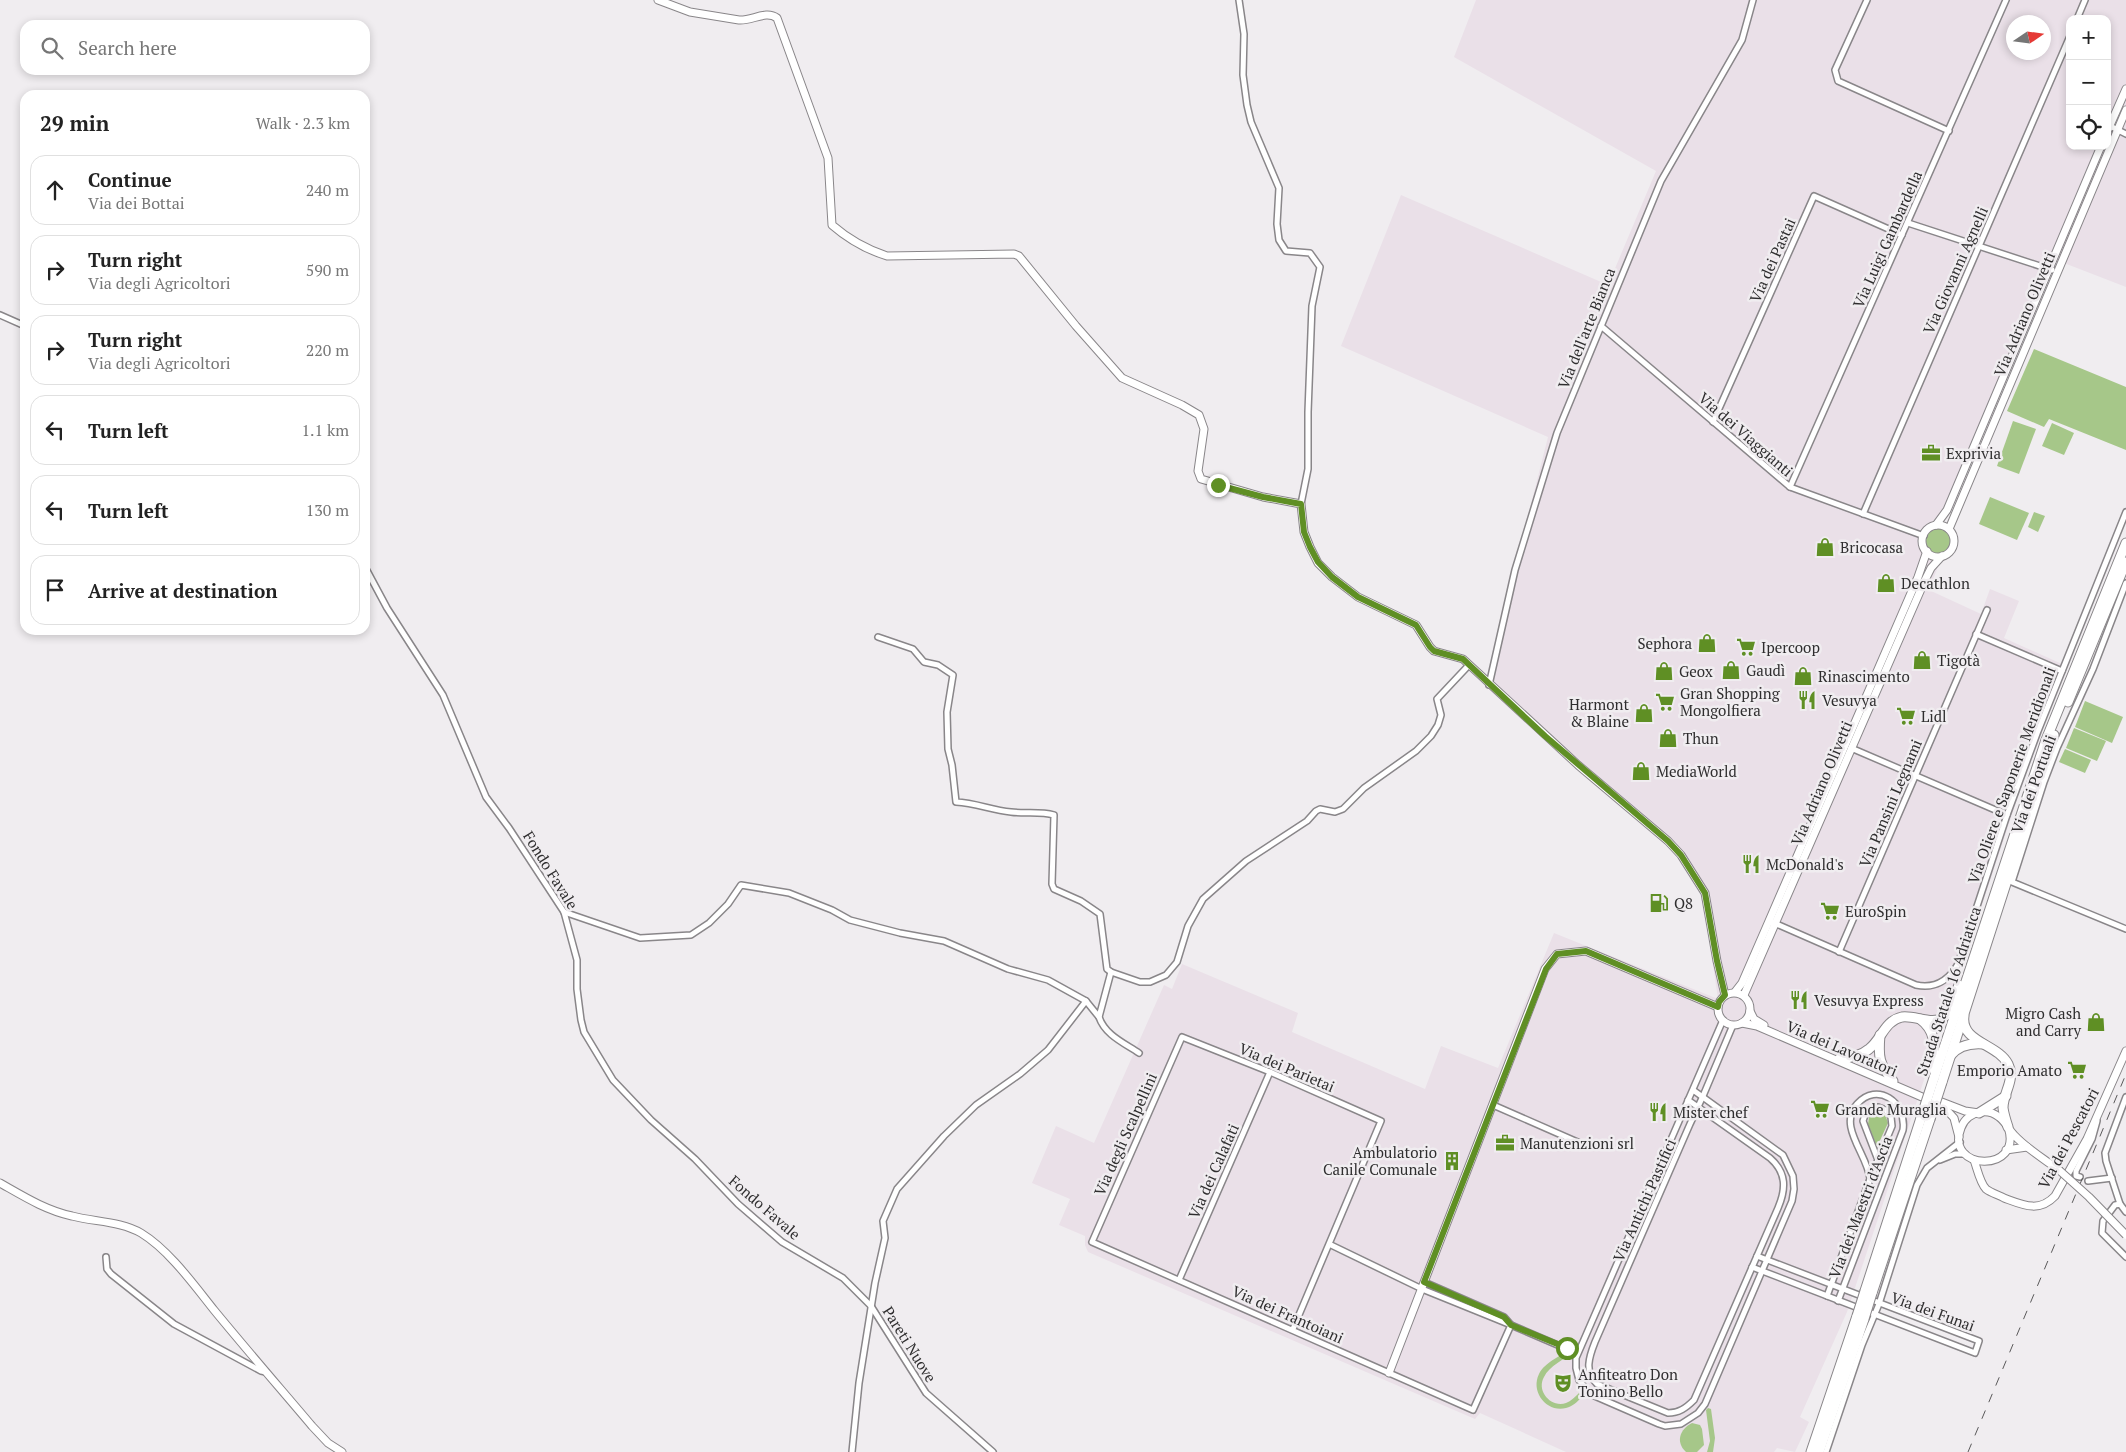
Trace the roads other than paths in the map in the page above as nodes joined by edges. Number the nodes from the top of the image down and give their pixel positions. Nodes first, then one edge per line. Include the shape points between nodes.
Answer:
1 (658, 0) edge
2 (1239, 0) edge
3 (1753, 0) edge
4 (1867, 0) edge
5 (2006, 0) edge
6 (2085, 0) edge
7 (2079, 15) edge
8 (2066, 45) edge
9 (2126, 88) edge
10 (2126, 110) edge
11 (2111, 122) edge
12 (2111, 129) edge
13 (2118, 130) junction
14 (1949, 131) junction
15 (2126, 134) edge
16 (2099, 150) edge
17 (1908, 223) junction
18 (1902, 235) junction
19 (1978, 247) junction
20 (2053, 270) junction
21 (0, 315) edge
22 (20, 324) edge
23 (1601, 326) junction
24 (1713, 422) junction
25 (1790, 488) junction
26 (1301, 504) junction
27 (2126, 512) edge
28 (1863, 514) junction
29 (1936, 525) junction
30 (1948, 529) junction
31 (1924, 536) junction
32 (2126, 543) edge
33 (1927, 551) junction
34 (1942, 556) junction
35 (2126, 562) edge
36 (370, 577) edge
37 (2126, 583) edge
38 (1987, 610) dead end
39 (1976, 634) junction
40 (878, 637) dead end
41 (1469, 665) junction
42 (2062, 671) junction
43 (1490, 685) junction
44 (1851, 748) junction
45 (1915, 775) junction
46 (2007, 815) junction
47 (564, 912) junction
48 (1772, 923) junction
49 (2126, 928) edge
50 (1839, 952) junction
51 (1973, 959) junction
52 (1111, 972) junction
53 (1735, 992) junction
54 (1725, 995) junction
55 (1744, 995) junction
56 (1086, 1001) junction
57 (1966, 1003) junction
58 (1718, 1007) junction
59 (1750, 1011) junction
60 (1099, 1017) junction
61 (1918, 1018) junction
62 (1723, 1020) junction
63 (1742, 1023) junction
64 (1758, 1024) junction
65 (1733, 1025) junction
66 (1881, 1033) junction
67 (1182, 1037) joint
68 (1988, 1045) junction
69 (2126, 1051) edge
70 (1138, 1053) dead end
71 (1950, 1056) junction
72 (1840, 1058) junction
73 (1270, 1072) junction
74 (1938, 1080) junction
75 (1893, 1081) junction
76 (1693, 1090) junction
77 (1702, 1096) junction
78 (2006, 1096) junction
79 (2126, 1097) edge
80 (1688, 1100) junction
81 (1943, 1104) junction
82 (1493, 1105) junction
83 (1698, 1107) junction
84 (1979, 1112) junction
85 (2098, 1115) junction
86 (2008, 1127) junction
87 (1959, 1139) junction
88 (1582, 1144) dead end
89 (2028, 1147) junction
90 (2006, 1150) junction
91 (1966, 1154) junction
92 (1878, 1160) junction
93 (1974, 1160) junction
94 (1937, 1161) junction
95 (1992, 1162) junction
96 (1866, 1166) junction
97 (1874, 1169) junction
98 (1886, 1173) junction
99 (1981, 1178) junction
100 (2080, 1178) dead end
101 (2112, 1178) junction
102 (2088, 1181) dead end
103 (0, 1182) edge
104 (1869, 1183) junction
105 (2120, 1204) junction
106 (2126, 1212) edge
107 (1772, 1220) junction
108 (1782, 1224) junction
109 (2126, 1235) edge
110 (1092, 1242) joint
111 (1329, 1244) junction
112 (1757, 1256) junction
113 (106, 1257) dead end
114 (2126, 1257) edge
115 (1767, 1260) junction
116 (1752, 1267) junction
117 (1762, 1271) junction
118 (1179, 1280) junction
119 (1830, 1285) junction
120 (1423, 1286) junction
121 (1842, 1290) junction
122 (1826, 1296) junction
123 (1838, 1301) junction
124 (1878, 1304) junction
125 (871, 1306) junction
126 (1874, 1316) junction
127 (1860, 1318) junction
128 (1511, 1325) junction
129 (1292, 1329) junction
130 (1567, 1348) dead end
131 (266, 1372) junction
132 (1389, 1373) junction
133 (342, 1452) edge
134 (852, 1452) edge
135 (993, 1452) edge
136 (1812, 1452) edge
137 (1819, 1452) edge
138 (1826, 1452) edge

1 - 26 street via 690,12 734,19 773,14 777,18 828,158 831,221 836,228 887,256 1019,256 1122,378 1199,415 1204,429 1198,471 1201,480
2 - 26 street via 1247,105 1279,188 1279,240 1286,251 1310,253 1320,267 1312,306 1308,469
3 - 23 street, Via dell'arte Bianca via 1742,40 1661,181
4 - 14 street via 1835,70 1838,81
5 - 14 street, Via Luigi Gambardella
6 - 7 street
8 - 19 street, Via Giovanni Agnelli
9 - 11 street
10 - 13 street, Via Adriano Olivetti
12 - 13 street
13 - 15 street
13 - 20 street, Via Adriano Olivetti
14 - 17 street, Via Luigi Gambardella
16 - 20 street, Via Adriano Olivetti
17 - 18 street, Via Luigi Gambardella
17 - 19 street
18 - 24 street, Via dei Pastai via 1814,196
18 - 25 street, Via Luigi Gambardella
19 - 20 street
19 - 28 street, Via Giovanni Agnelli
20 - 29 street, Via Adriano Olivetti via 1948,510
20 - 30 street, Via Adriano Olivetti
21 - 22 street
23 - 24 street, Via dei Viaggianti
23 - 43 street, Via dell'arte Bianca via 1548,456 1515,570
24 - 25 street, Via dei Viaggianti
25 - 28 street, Via dei Viaggianti
26 - 41 street via 1304,532 1310,547 1332,577 1358,597 1416,625 1434,651 1463,659
27 - 42 street, Via Oliere e Saponerie Meridionali
28 - 31 street, Via dei Viaggianti
29 - 30 street
29 - 31 street, Via Adriano Olivetti
30 - 34 street, Via Adriano Olivetti via 1954,537 1953,547
31 - 33 street via 1923,544
32 - 51 highway, Strada Statale 16 Adriatica via 2046,740
33 - 34 street via 1934,556
33 - 48 street, Via Adriano Olivetti
34 - 44 street, Via Adriano Olivetti via 1925,580
35 - 57 highway, Strada Statale 16 Adriatica via 2052,739
36 - 47 street, Fondo Favale via 442,695 486,797
37 - 49 street, Via dei Portuali via 2051,765 2012,882
38 - 39 street, Via Pansini Legnami
39 - 42 street
39 - 45 street, Via Pansini Legnami
40 - 52 street via 912,649 924,662 938,665 953,674 948,749 956,802 976,803 1012,812 1054,815 1052,884 1100,914 1107,969
41 - 43 street
41 - 52 street via 1439,697 1441,718 1438,726 1416,751 1364,788 1343,809 1316,811 1307,821 1246,861 1203,899 1188,926 1177,962 1166,975 1150,982 1140,982
42 - 46 street, Via Oliere e Saponerie Meridionali
43 - 54 street via 1681,855 1705,893
44 - 45 street
44 - 48 street, Via Adriano Olivetti
45 - 46 street
45 - 50 street, Via Pansini Legnami
46 - 50 street, Via Oliere e Saponerie Meridionali via 1958,964 1945,980 1929,986 1916,985
47 - 56 street via 640,938 668,937 691,934 709,923 728,904 740,885 789,893 850,920 944,942 1008,969 1048,980
47 - 125 street, Fondo Favale via 577,960 577,989 584,1032 613,1080 738,1204 782,1242 843,1278
48 - 50 street, Via Oliere e Saponerie Meridionali
48 - 53 street, Via Adriano Olivetti
48 - 55 street, Via Adriano Olivetti
51 - 61 highway via 1948,1014 1938,1020
51 - 74 highway, Strada Statale 16 Adriatica
52 - 60 street
53 - 54 street
53 - 55 street
54 - 58 street
55 - 59 street
56 - 60 street
56 - 125 street via 1048,1050 976,1105 897,1189 884,1221 885,1238
57 - 68 highway via 1964,1026 1975,1039
57 - 71 highway, Strada Statale 16 Adriatica
58 - 62 street
58 - 82 street via 1586,951 1557,954 1546,969
59 - 63 street
59 - 64 street
60 - 70 street via 1108,1032
61 - 66 highway via 1892,1021
61 - 74 highway via 1928,1025 1934,1036
62 - 65 street
62 - 76 street, Via Antichi Pastifici
63 - 64 street
63 - 65 street
64 - 72 street, Via dei Lavoratori
64 - 81 street, Via dei Lavoratori
65 - 77 street, Via Antichi Pastifici
66 - 72 highway via 1870,1049 1854,1058
66 - 75 highway via 1878,1053 1881,1064
67 - 73 street, Via dei Parietai
67 - 110 street, Via degli Scalpellini
68 - 71 highway via 1974,1043 1955,1050
68 - 78 highway via 2002,1054 2008,1064 2011,1076
69 - 85 street, Via dei Pescatori
71 - 74 highway, Strada Statale 16 Adriatica
72 - 75 street, Via dei Lavoratori
73 - 111 street, Via dei Parietai via 1381,1121
73 - 118 street, Via dei Calafati
74 - 127 highway, Strada Statale 16 Adriatica, bridge
75 - 81 street, Via dei Lavoratori
76 - 77 street
76 - 80 street, Via Antichi Pastifici
77 - 83 street, Via Antichi Pastifici
77 - 108 street via 1776,1150 1789,1164 1794,1189
78 - 84 highway
78 - 86 highway via 2003,1108
79 - 101 street via 2105,1153
80 - 83 street
80 - 117 street, Via Antichi Pastifici via 1579,1348 1576,1358 1583,1387 1592,1396 1665,1426 1690,1420 1705,1404
81 - 84 street
81 - 87 street via 1954,1118
82 - 88 street
82 - 120 street
83 - 107 street via 1776,1164 1782,1173 1785,1184
83 - 116 street, Via Antichi Pastifici via 1589,1358 1590,1375 1597,1384 1663,1413 1679,1412 1688,1407 1694,1400
84 - 86 street via 1996,1115
84 - 87 street via 1964,1122
85 - 99 street, Via dei Pescatori via 2055,1196 2043,1205 2029,1207 1995,1194 1986,1189
85 - 100 street via 2092,1140 2076,1171
86 - 89 street
86 - 90 street via 2010,1140
87 - 91 street
87 - 94 street
89 - 90 street
89 - 109 street, bridge via 2059,1170
90 - 95 street
91 - 93 street
91 - 94 street via 1955,1154
92 - 92 street via 1892,1121 1890,1113 1878,1107 1866,1112 1863,1121
92 - 97 street
93 - 95 street
93 - 99 street, Via dei Pescatori
94 - 124 street via 1927,1168 1917,1185
95 - 99 street
96 - 97 street
96 - 98 street, Via dei Maestri d’Ascia via 1851,1130 1852,1113 1860,1100 1881,1095 1895,1102 1904,1122
96 - 104 street, Via dei Maestri d’Ascia
97 - 98 street
97 - 104 street
98 - 121 street, Via dei Maestri d’Ascia
101 - 102 street
101 - 105 street
103 - 131 street via 53,1210 116,1224 148,1237 191,1282
104 - 119 street, Via dei Maestri d’Ascia
105 - 106 street
105 - 114 street via 2115,1205 2103,1221 2102,1233
107 - 108 street
107 - 112 street
108 - 115 street
110 - 118 street, Via dei Frantoiani
111 - 120 street
111 - 129 street
112 - 115 street, Via dei Funai
112 - 116 street
113 - 131 street via 111,1274 174,1324
115 - 117 street
115 - 119 street, Via dei Funai
116 - 117 street, Via dei Funai
117 - 122 street, Via dei Funai
118 - 129 street, Via dei Frantoiani
119 - 121 street, Via dei Funai
119 - 122 street, Via dei Maestri d’Ascia
120 - 128 street via 1504,1317
120 - 132 street
121 - 123 street, Via dei Maestri d’Ascia
121 - 124 street, Via dei Funai
122 - 123 street, Via dei Funai
123 - 126 street, Via dei Funai
124 - 126 street
124 - 126 street, Via dei Funai via 1979,1341 1975,1353
125 - 134 street, Pareti Nuove via 858,1383
125 - 135 street, Pareti Nuove via 926,1393
126 - 138 street
127 - 136 highway, Strada Statale 16 Adriatica
127 - 137 highway, Strada Statale 16 Adriatica
128 - 130 street
128 - 132 street, Via dei Frantoiani via 1473,1410
129 - 132 street, Via dei Frantoiani
131 - 133 street via 328,1443

